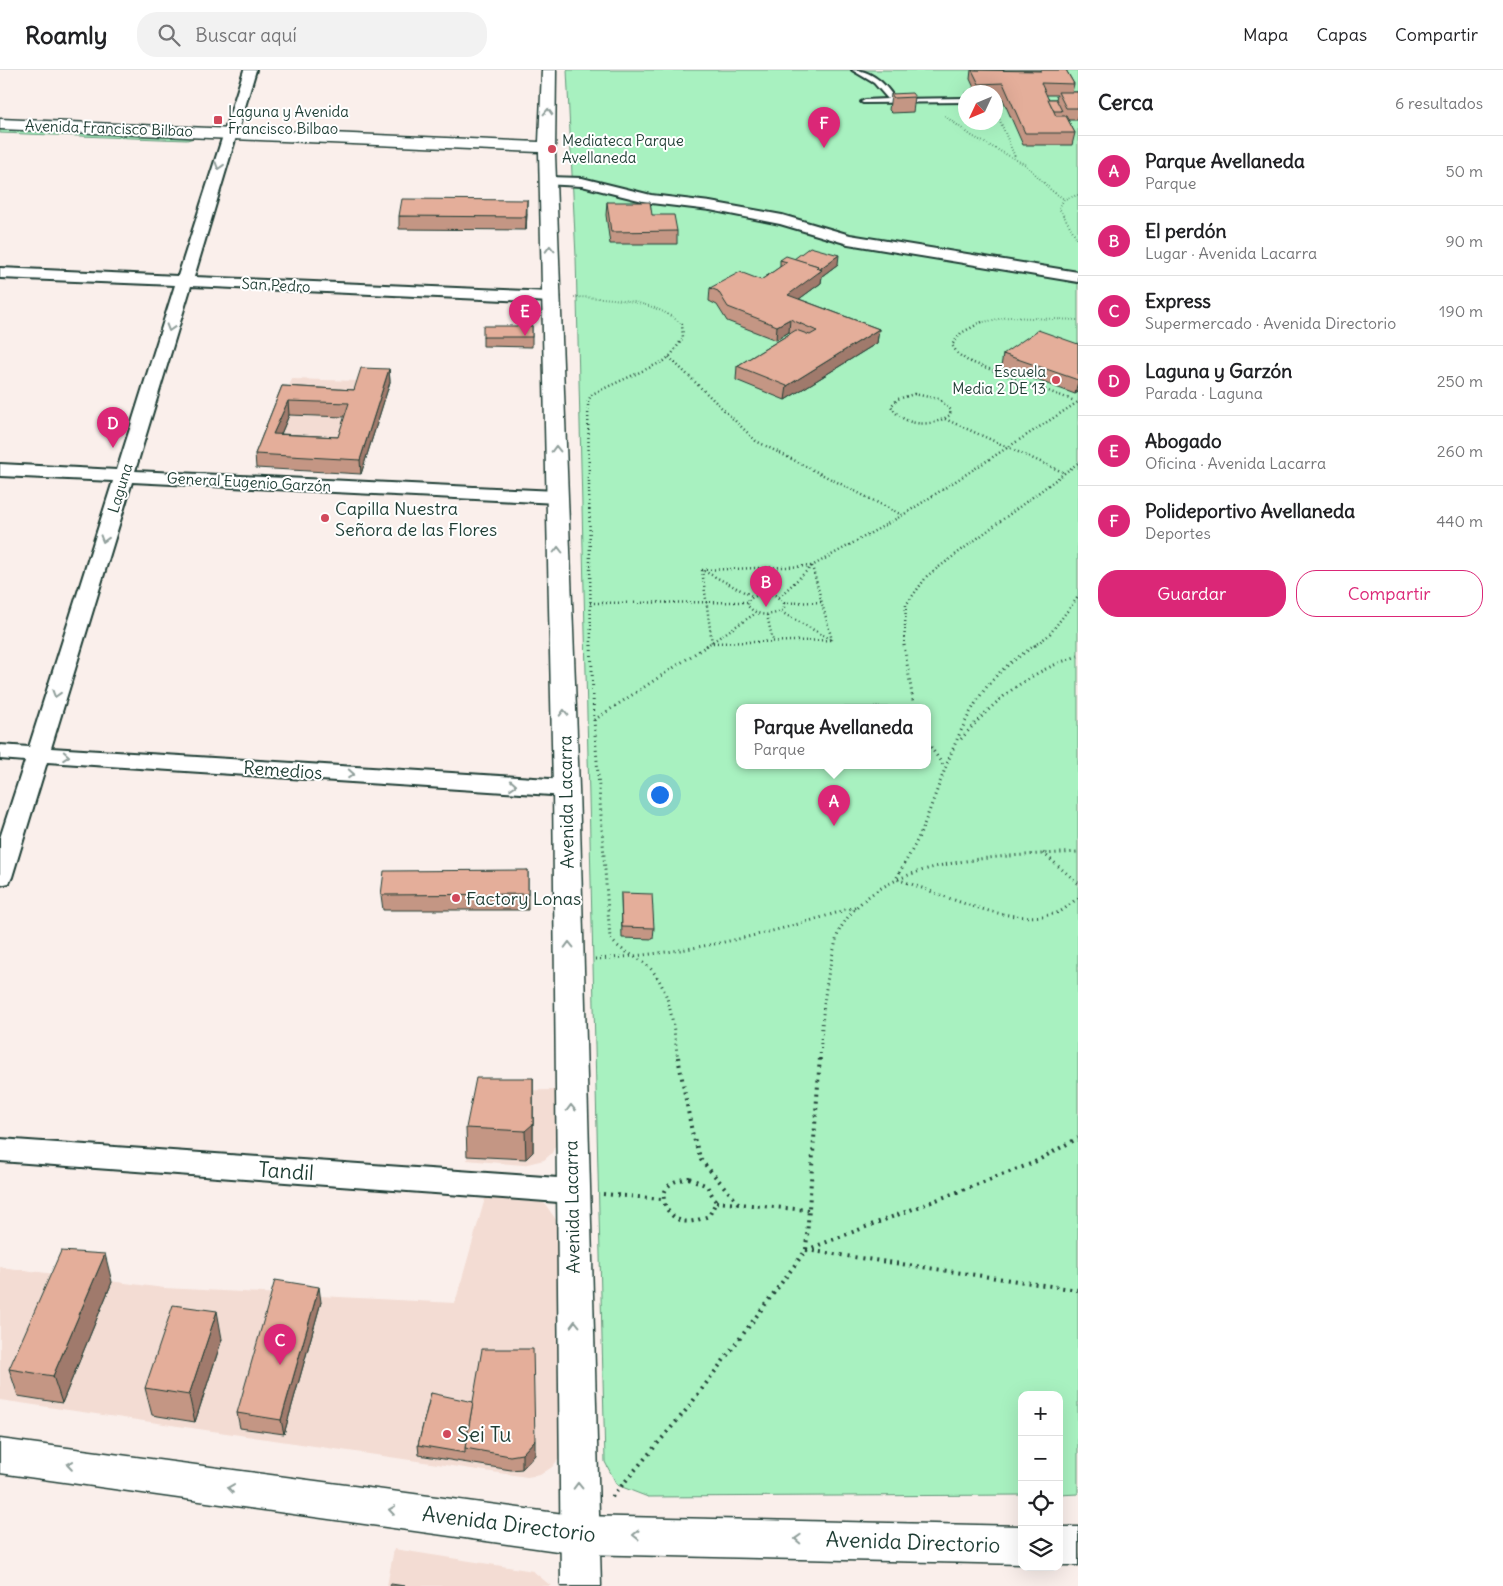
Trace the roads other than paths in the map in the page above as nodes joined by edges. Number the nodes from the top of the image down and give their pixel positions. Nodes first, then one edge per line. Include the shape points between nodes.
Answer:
1 (250, 70) edge
2 (550, 70) edge
3 (855, 70) edge
4 (958, 100) edge
5 (892, 101) junction
6 (865, 102) dead end
7 (0, 124) edge
8 (0, 136) edge
9 (228, 139) junction
10 (547, 150) junction
11 (548, 181) junction
12 (0, 273) edge
13 (1078, 277) edge
14 (184, 281) junction
15 (552, 297) junction
16 (0, 470) edge
17 (124, 476) junction
18 (557, 497) junction
19 (0, 752) edge
20 (37, 754) junction
21 (566, 788) junction
22 (0, 878) edge
23 (0, 1150) edge
24 (572, 1191) junction
25 (0, 1456) edge
26 (579, 1535) junction
27 (1018, 1545) edge
28 (1063, 1546) edge
29 (1078, 1546) edge
30 (581, 1586) edge

1 - 9 street, Laguna
10 -> 2 street, Avenida Lacarra
3 - 5 lane via 879,83
4 - 5 lane
5 - 6 lane
7 - 9 street, Avenida Francisco Bilbao
8 - 9 street, Avenida Francisco Bilbao
9 - 10 street, Avenida Francisco Bilbao
9 -> 14 street, Laguna
10 - 11 street, Avenida Lacarra
11 - 13 street via 582,182 651,199 782,220 848,239
15 -> 11 street, Avenida Lacarra
12 - 14 street, San Pedro
14 - 15 street, San Pedro
14 -> 17 street, Laguna
18 -> 15 street, Avenida Lacarra
16 - 17 street, General Eugenio Garzón
17 - 18 street, General Eugenio Garzón
17 -> 20 street, Laguna
21 -> 18 street, Avenida Lacarra
19 - 20 street, Remedios
20 -> 21 street, Remedios
20 - 22 street, Laguna
24 -> 21 street, Avenida Lacarra
23 - 24 street, Tandil
26 -> 24 street, Avenida Lacarra
26 -> 25 street, Avenida Directorio
27 -> 26 street, Avenida Directorio
26 - 30 street, Avenida Lacarra
28 - 29 street

